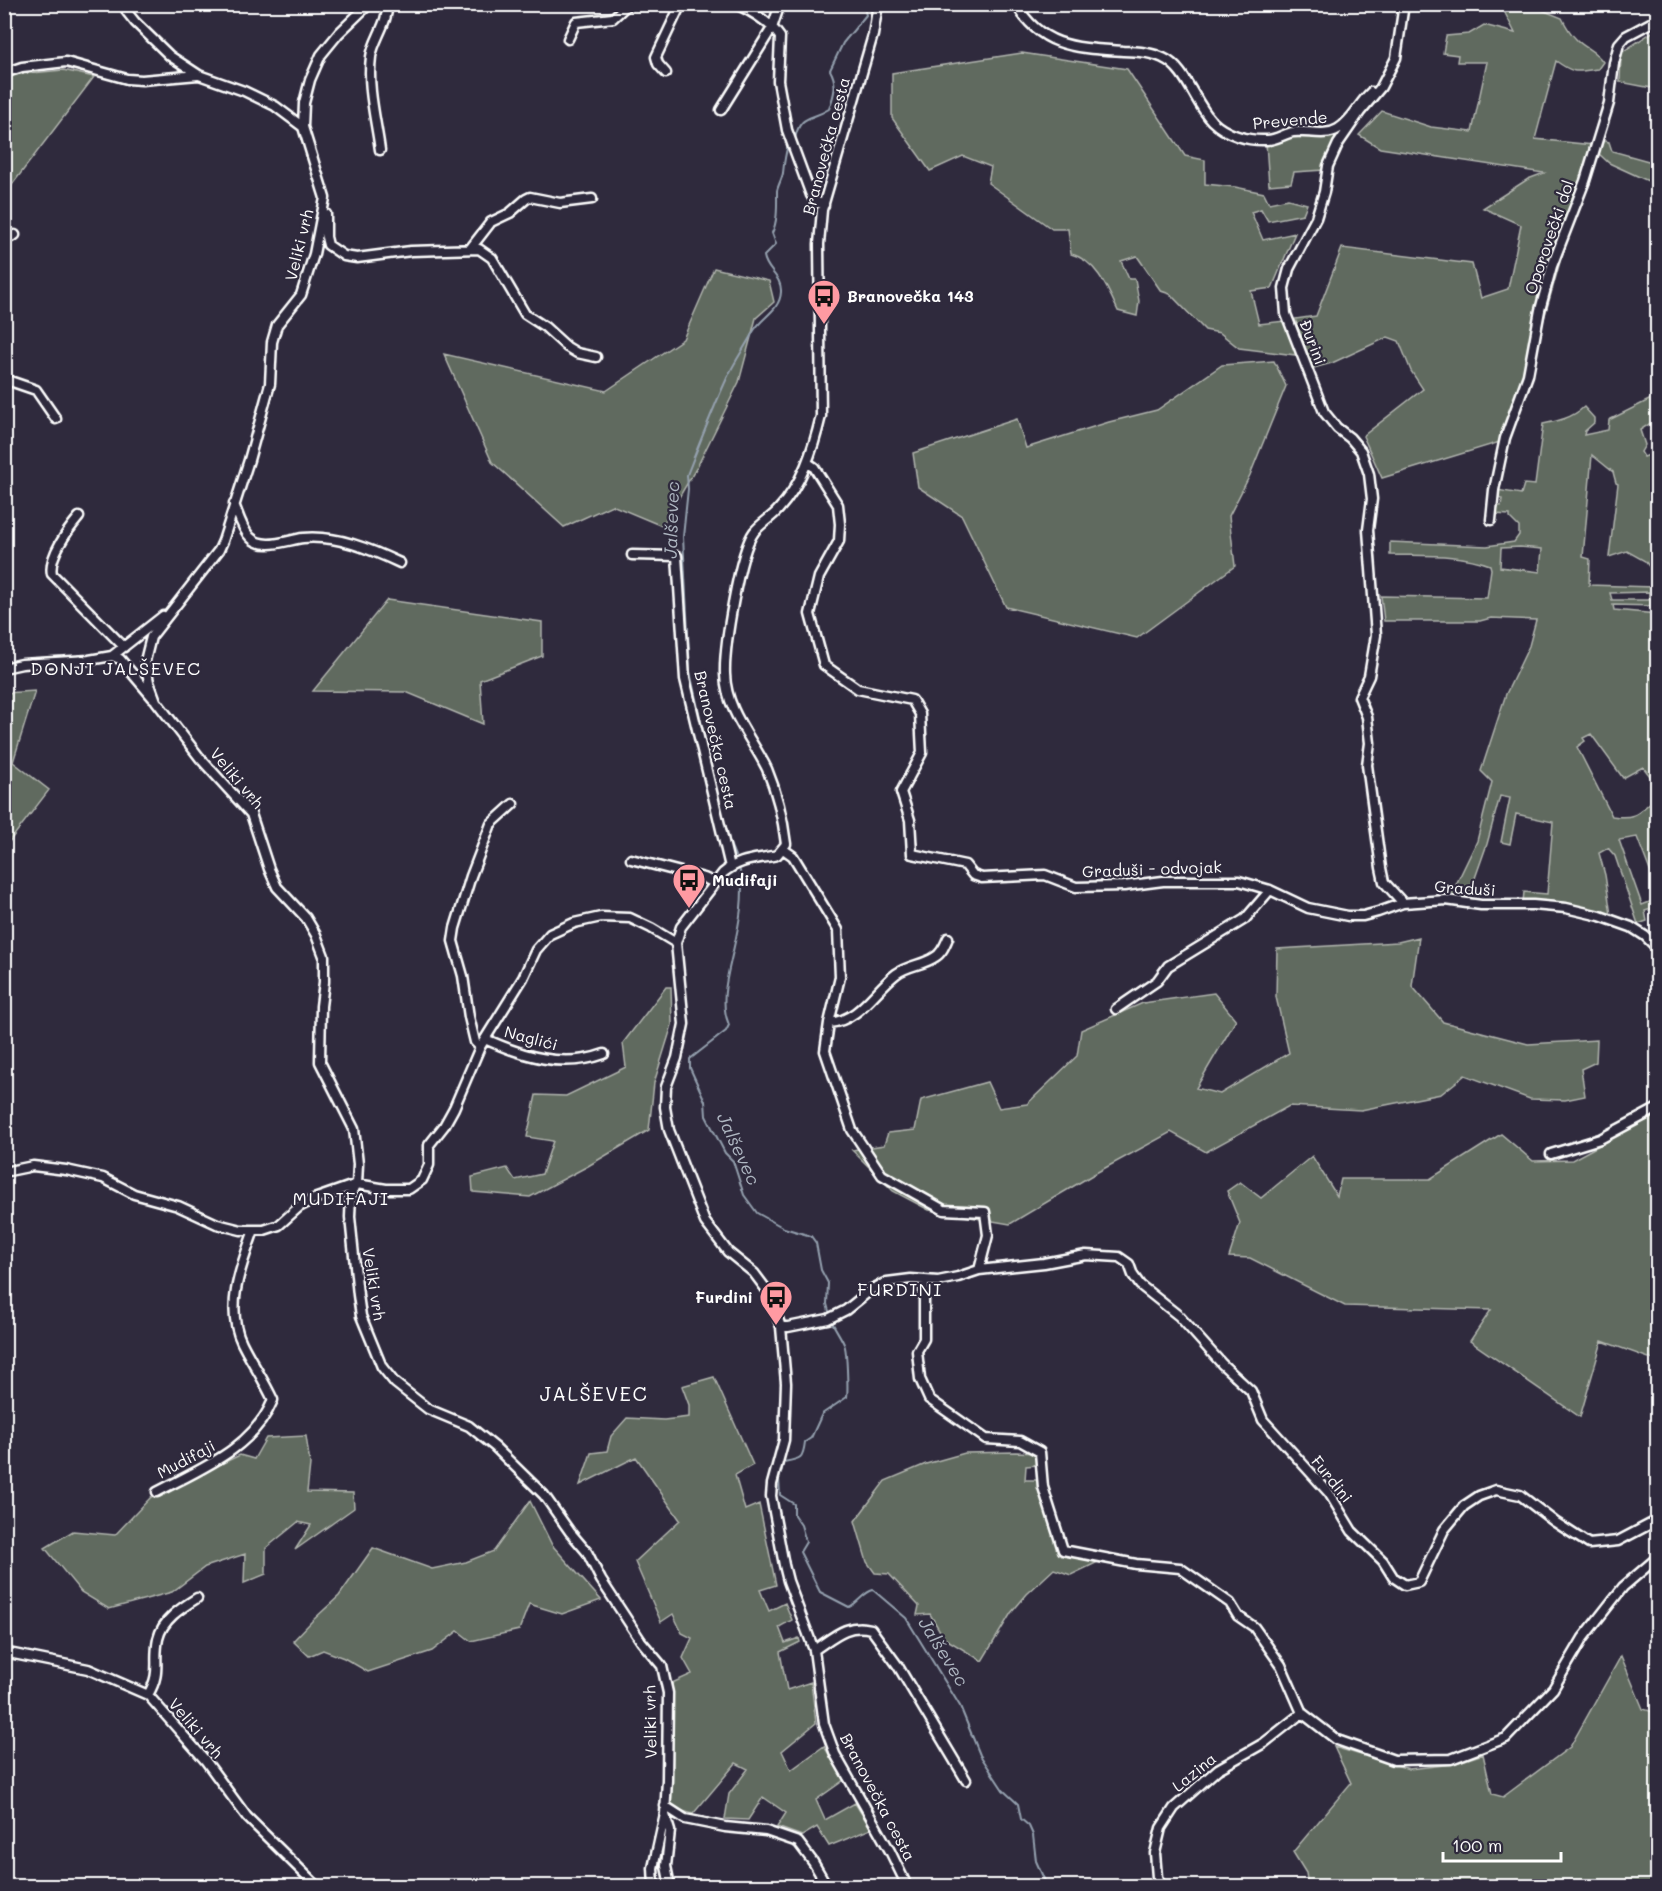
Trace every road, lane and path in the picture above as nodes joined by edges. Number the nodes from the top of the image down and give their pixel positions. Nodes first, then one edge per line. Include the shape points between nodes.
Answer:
1 (126, 4) edge
2 (369, 4) edge
3 (387, 4) edge
4 (628, 4) edge
5 (681, 4) edge
6 (736, 4) edge
7 (780, 4) edge
8 (878, 4) edge
9 (1016, 4) edge
10 (1404, 4) edge
11 (1658, 19) edge
12 (772, 28) junction
13 (568, 39) dead end
14 (4, 73) edge
15 (666, 73) dead end
16 (199, 75) junction
17 (1384, 82) junction
18 (721, 110) dead end
19 (303, 127) junction
20 (380, 150) dead end
21 (325, 198) junction
22 (592, 199) dead end
23 (824, 205) junction
24 (15, 235) dead end
25 (4, 240) edge
26 (470, 249) junction
27 (596, 357) dead end
28 (4, 379) edge
29 (56, 419) dead end
30 (808, 463) junction
31 (234, 504) junction
32 (79, 517) dead end
33 (1491, 520) dead end
34 (632, 555) dead end
35 (400, 563) dead end
36 (173, 609) junction
37 (124, 646) junction
38 (112, 656) junction
39 (4, 668) edge
40 (156, 701) junction
41 (513, 804) dead end
42 (783, 849) junction
43 (631, 859) dead end
44 (736, 864) junction
45 (715, 883) junction
46 (1270, 890) junction
47 (1403, 903) junction
48 (948, 938) dead end
49 (676, 943) junction
50 (1658, 949) edge
51 (1116, 1009) dead end
52 (829, 1023) junction
53 (483, 1043) junction
54 (604, 1054) dead end
55 (1658, 1108) edge
56 (1551, 1154) dead end
57 (4, 1172) edge
58 (357, 1184) junction
59 (254, 1230) junction
60 (979, 1270) junction
61 (924, 1280) junction
62 (782, 1327) junction
63 (157, 1492) dead end
64 (1658, 1520) edge
65 (1658, 1557) edge
66 (196, 1598) dead end
67 (814, 1650) junction
68 (4, 1652) edge
69 (148, 1695) junction
70 (1302, 1713) junction
71 (966, 1780) dead end
72 (665, 1810) junction
73 (317, 1887) edge
74 (654, 1887) edge
75 (670, 1887) edge
76 (827, 1887) edge
77 (907, 1887) edge
78 (1161, 1887) edge

1 - 16 street via 135,22 170,56
2 - 19 street, Veliki vrh via 321,55 304,103
3 - 20 street via 370,68
4 - 13 street via 613,18 576,22
5 - 15 street via 656,57
6 - 12 street
7 - 12 street
8 - 23 street, Branovečka cesta via 873,35
9 - 17 street, Prevende via 1038,33 1059,42 1084,49 1138,51 1162,57 1178,67 1213,122 1229,134 1245,139 1268,140 1293,132 1336,130
10 - 17 street, Đurini via 1396,58
11 - 33 street, Oporovečki dol via 1619,44 1609,103 1552,266 1528,375 1505,438
12 - 18 street
12 - 23 street via 780,37 778,81 787,130 811,195
14 - 16 street via 66,62 128,79
16 - 19 street via 275,106
17 - 47 street, Đurini via 1338,144 1328,166 1316,218 1289,269 1284,288 1287,314 1324,412 1361,451 1369,474 1372,499 1368,530 1377,635 1369,676 1359,697 1367,717 1367,765 1384,882
19 - 21 street, Veliki vrh
21 - 26 street via 328,244 344,256
21 - 31 street, Veliki vrh via 301,295 277,325 270,384
22 - 26 street via 560,203 530,197 491,222
23 - 30 street, Branovečka cesta via 819,244 821,416
24 - 25 street
26 - 27 street via 479,249 492,258 525,314 567,347
28 - 29 street via 36,390
30 - 42 street, Branovečka cesta via 792,494 754,532 746,548 729,630 725,673 728,697 776,795 786,844
30 - 46 street, Graduši - odvojak via 838,505 840,524 839,541 819,577 810,614 824,665 858,689 912,700 920,714 922,753 901,792 910,820 912,854 965,865 981,878 1045,875 1076,887 1163,880 1239,880
31 - 35 street via 250,538 260,543 326,538
31 - 36 street, Veliki vrh via 219,550
32 - 37 street via 62,537 52,574
34 - 44 street, Branovečka cesta via 677,556 685,679
36 - 37 street, Veliki vrh
36 - 40 street, Veliki vrh via 146,650 146,669
37 - 38 street, Veliki vrh
38 - 39 street
38 - 40 street, Veliki vrh
40 - 58 street, Veliki vrh via 200,758 251,814 277,887 316,935 324,956 320,1062 354,1129
41 - 53 street via 491,824 453,941 464,976 475,1042
42 - 44 street via 777,855
42 - 52 street via 793,856 838,930 840,977
43 - 45 street
44 - 45 street
45 - 49 street via 681,927
46 - 47 street, Graduši - odvojak via 1308,908 1348,916 1363,916
46 - 51 street via 1245,919 1168,966 1157,981
47 - 50 street, Graduši via 1446,900 1566,908 1631,927
48 - 52 street via 935,958 910,966 857,1011 840,1022
49 - 53 street via 630,918 601,917 550,934 536,950
49 - 62 street, Branovečka cesta via 684,1024 666,1087 664,1107 669,1130 705,1222 728,1252 754,1273 769,1293
52 - 60 street via 825,1052 852,1130 882,1175 944,1210 985,1212 988,1235
53 - 54 street, Naglići via 554,1061 589,1060
53 - 58 street via 454,1108 429,1145 429,1165 422,1180 408,1188
55 - 56 street via 1600,1139
57 - 59 street via 33,1166 103,1178 134,1194 178,1206 217,1224
58 - 59 street via 314,1199 279,1225
58 - 72 street, Veliki vrh via 351,1194 350,1217 358,1295 361,1316 382,1367 395,1383 428,1409 469,1426 544,1495 587,1551 601,1580 662,1666 668,1693
59 - 63 street, Mudifaji via 236,1286 234,1312 240,1341 273,1400 267,1415 226,1455
60 - 61 street, Furdini via 938,1281
60 - 64 street, Furdini via 1086,1255 1119,1257 1129,1264 1140,1285 1179,1317 1251,1391 1263,1420 1329,1493 1352,1531 1405,1585 1419,1582 1444,1530 1464,1506 1496,1490 1520,1495 1589,1544 1618,1541
61 - 62 street, Furdini via 886,1282 828,1319
61 - 70 street via 924,1339 917,1351 920,1379 928,1399 986,1439 1020,1441 1040,1452 1043,1487 1063,1550 1180,1568 1230,1603 1238,1616 1254,1627 1281,1665
62 - 67 street, Branovečka cesta via 786,1383 784,1440 771,1496 788,1581
65 - 70 street via 1623,1587 1583,1638 1553,1689 1506,1738 1451,1759 1394,1760 1337,1740
66 - 69 street via 164,1626 158,1639 156,1681
67 - 71 street via 850,1627 871,1629 898,1666
67 - 77 street, Branovečka cesta via 824,1724 831,1744
68 - 69 street via 88,1669
69 - 73 street, Veliki vrh via 247,1816
70 - 78 street, Lazina via 1264,1743 1218,1769 1174,1808 1161,1828 1155,1853
72 - 74 street, Veliki vrh via 653,1868
72 - 75 street, Veliki vrh via 670,1831 666,1866
72 - 76 street via 685,1819 766,1831 798,1842

